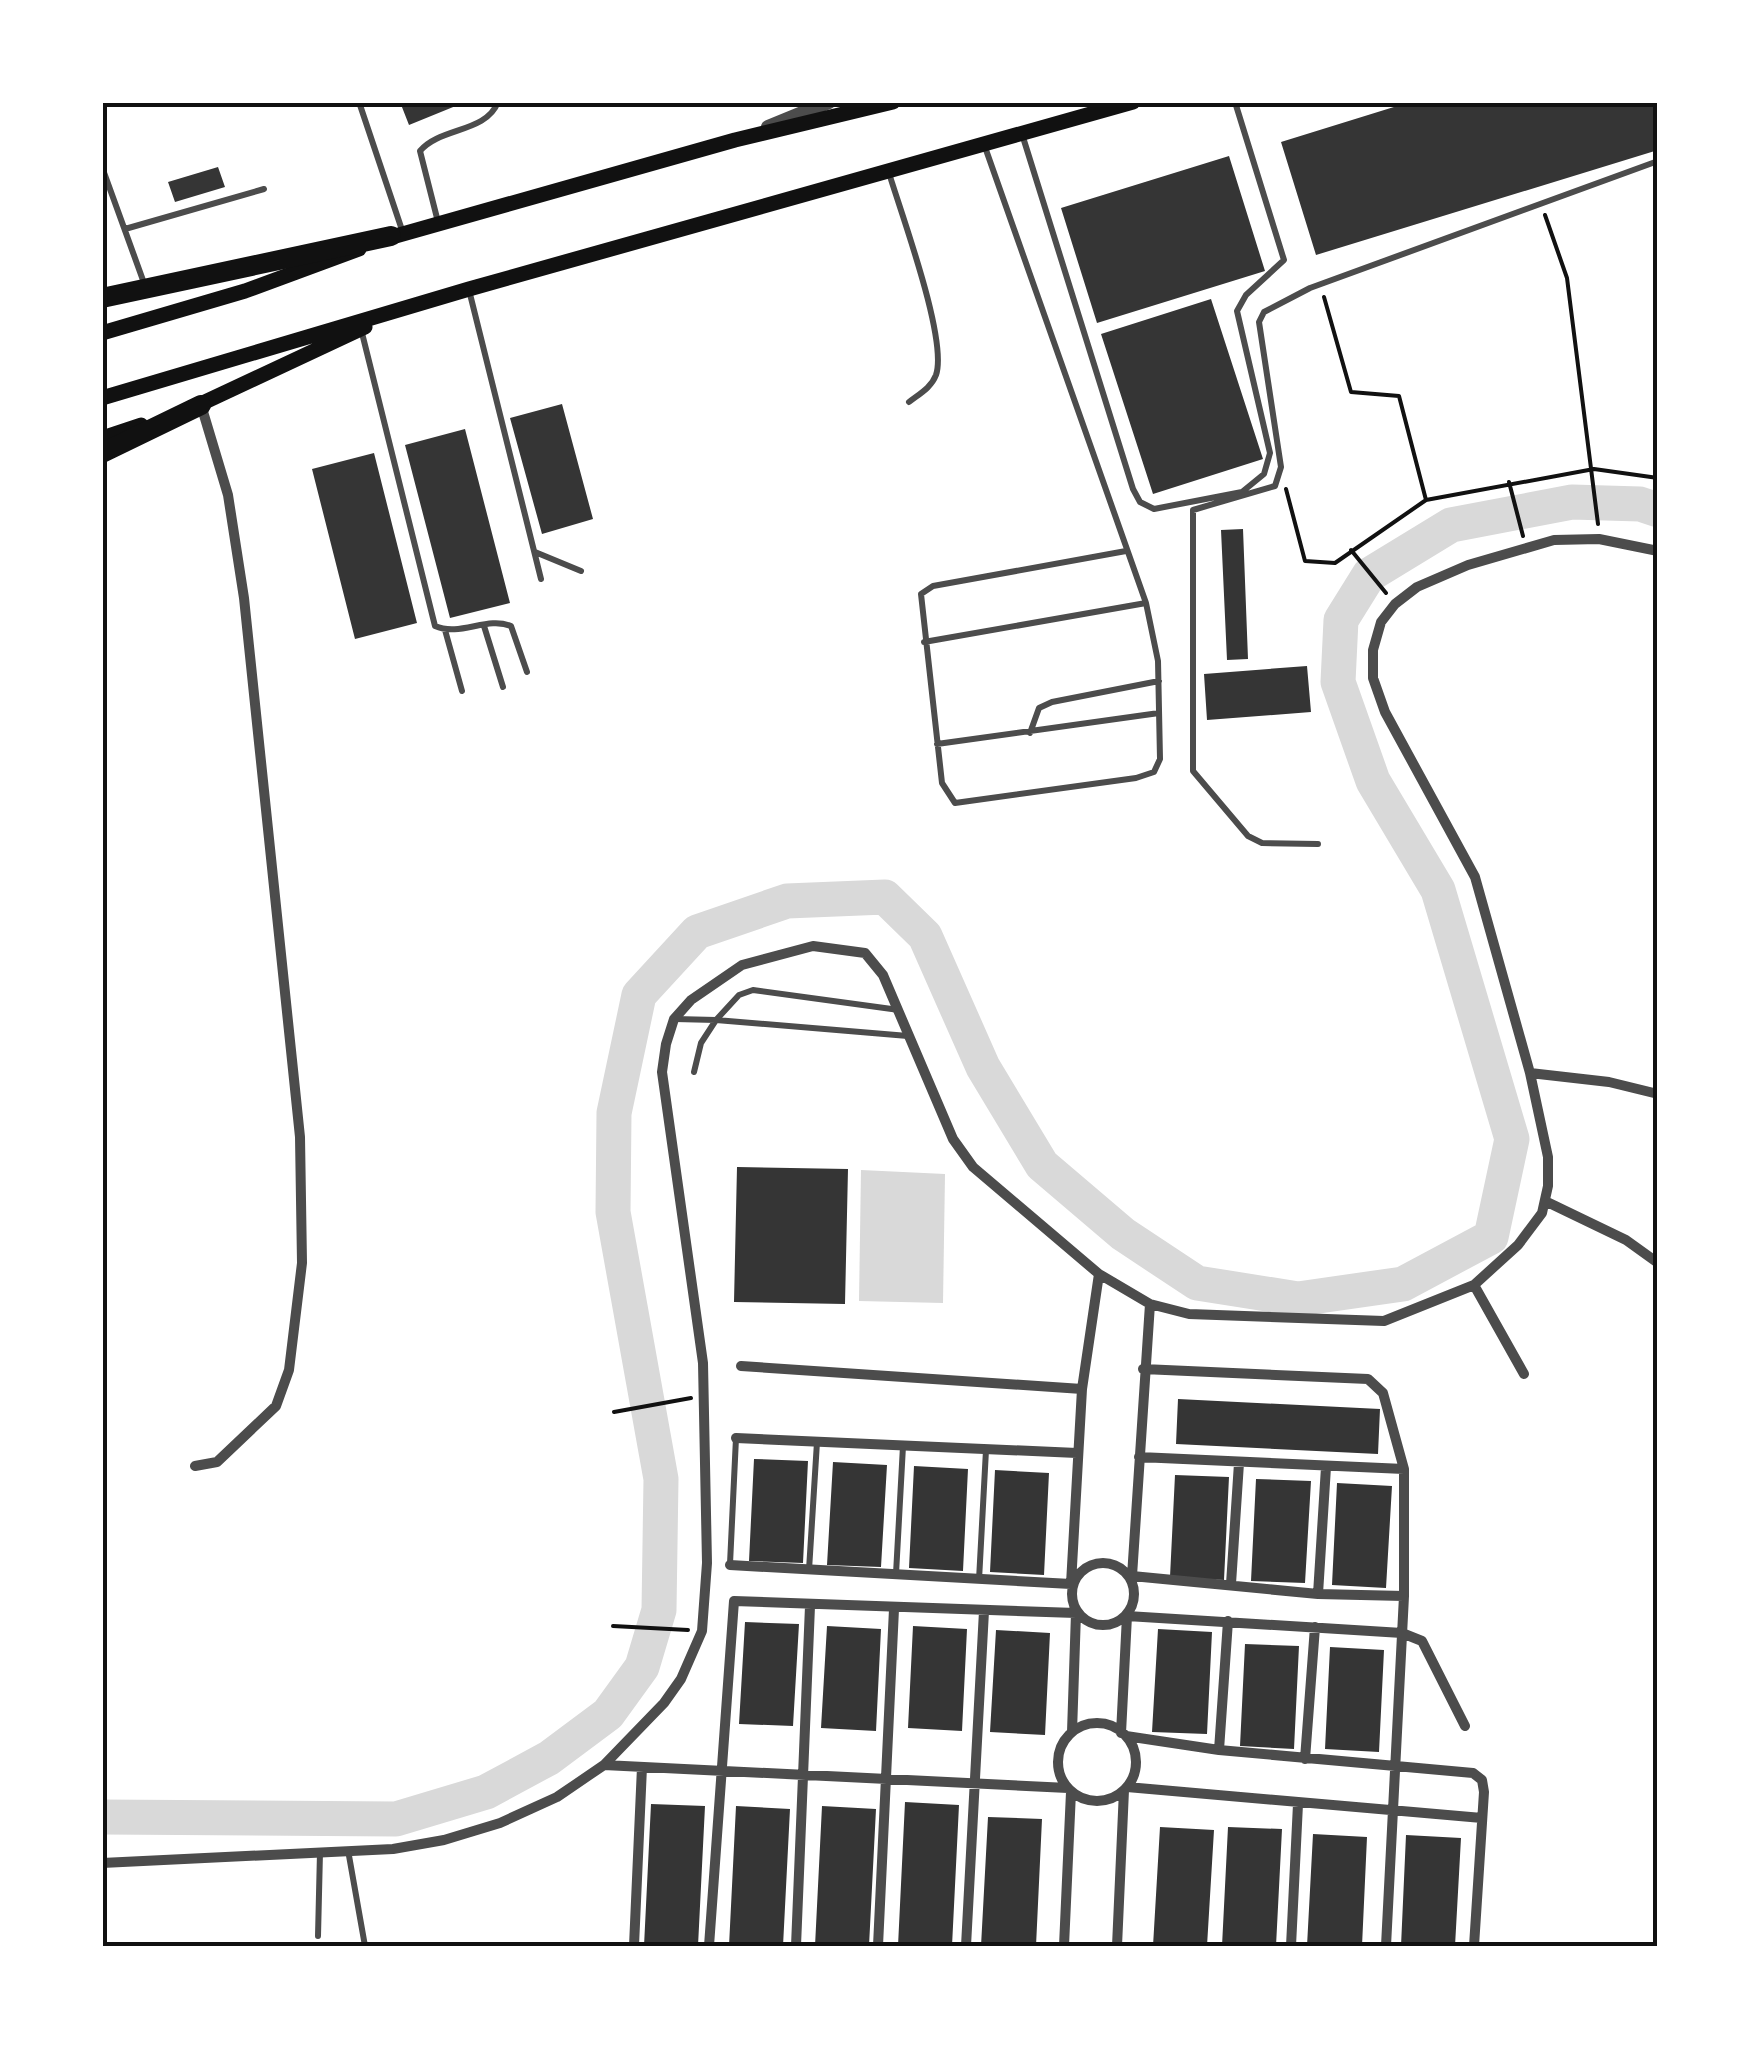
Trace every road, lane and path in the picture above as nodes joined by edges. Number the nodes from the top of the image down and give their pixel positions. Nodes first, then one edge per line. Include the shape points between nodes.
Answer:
1 (360, 102) edge
2 (498, 102) edge
3 (829, 102) edge
4 (893, 102) edge
5 (1133, 102) edge
6 (1235, 102) edge
7 (1022, 134) junction
8 (734, 140) junction
9 (984, 144) junction
10 (1658, 161) edge
11 (102, 167) edge
12 (888, 172) junction
13 (264, 189) dead end
14 (1541, 204) junction
15 (438, 223) junction
16 (125, 229) junction
17 (397, 235) junction
18 (1320, 284) junction
19 (146, 288) junction
20 (469, 289) junction
21 (104, 295) edge
22 (390, 312) junction
23 (361, 329) junction
24 (102, 332) edge
25 (102, 398) edge
26 (909, 402) dead end
27 (201, 405) junction
28 (102, 438) edge
29 (102, 453) edge
30 (1280, 467) junction
31 (1594, 469) junction
32 (1658, 478) edge
33 (1509, 482) junction
34 (1426, 500) junction
35 (1598, 522) dead end
36 (1523, 536) dead end
37 (1126, 550) junction
38 (534, 552) junction
39 (1353, 552) junction
40 (1658, 552) edge
41 (581, 572) dead end
42 (540, 579) dead end
43 (1385, 592) dead end
44 (1146, 603) junction
45 (484, 626) junction
46 (445, 630) junction
47 (924, 642) junction
48 (527, 672) dead end
49 (1158, 681) junction
50 (503, 687) dead end
51 (462, 691) dead end
52 (1159, 714) junction
53 (1030, 734) junction
54 (937, 744) junction
55 (1318, 844) dead end
56 (898, 1010) junction
57 (674, 1019) junction
58 (716, 1020) junction
59 (909, 1036) junction
60 (694, 1072) dead end
61 (1530, 1073) junction
62 (1658, 1094) edge
63 (1544, 1202) junction
64 (1658, 1262) edge
65 (1099, 1274) junction
66 (1474, 1284) junction
67 (1150, 1304) junction
68 (741, 1366) dead end
69 (1144, 1370) junction
70 (1524, 1374) dead end
71 (1082, 1389) junction
72 (688, 1399) dead end
73 (614, 1412) dead end
74 (736, 1438) joint
75 (817, 1442) junction
76 (903, 1445) junction
77 (986, 1449) junction
78 (1078, 1453) junction
79 (1139, 1457) junction
80 (1239, 1464) junction
81 (195, 1466) dead end
82 (1326, 1467) junction
83 (1404, 1469) junction
84 (730, 1565) joint
85 (808, 1570) junction
86 (896, 1574) junction
87 (1132, 1576) junction
88 (979, 1580) junction
89 (1071, 1584) junction
90 (1231, 1584) junction
91 (1318, 1594) junction
92 (1404, 1596) junction
93 (810, 1606) junction
94 (894, 1609) junction
95 (984, 1611) junction
96 (1076, 1613) junction
97 (1128, 1616) junction
98 (1228, 1621) junction
99 (613, 1626) dead end
100 (1315, 1626) junction
101 (683, 1630) dead end
102 (1402, 1633) junction
103 (1465, 1726) dead end
104 (1072, 1732) junction
105 (1124, 1734) junction
106 (1219, 1750) junction
107 (1305, 1759) junction
108 (604, 1766) junction
109 (642, 1767) junction
110 (1396, 1768) junction
111 (719, 1771) junction
112 (804, 1776) junction
113 (885, 1780) junction
114 (975, 1784) junction
115 (1126, 1789) junction
116 (1069, 1790) junction
117 (1298, 1804) junction
118 (1392, 1812) junction
119 (1482, 1818) junction
120 (348, 1850) junction
121 (320, 1851) junction
122 (102, 1863) edge
123 (318, 1936) dead end
124 (364, 1946) edge
125 (634, 1946) edge
126 (709, 1946) edge
127 (796, 1946) edge
128 (878, 1946) edge
129 (966, 1946) edge
130 (1064, 1946) edge
131 (1118, 1946) edge
132 (1290, 1946) edge
133 (1386, 1946) edge
134 (1474, 1946) edge

1 - 17 lane
2 - 15 lane via 486,119 428,141 420,151
3 - 8 street
4 - 8 main road
5 - 7 main road
6 - 7 lane via 1284,260 1238,311 1270,453 1264,474 1242,492 1154,509 1132,489
7 - 9 main road
8 - 15 main road
9 - 12 main road
9 - 37 lane
10 - 14 lane
11 - 16 lane
12 - 20 main road
12 - 26 lane via 936,334 937,372
13 - 16 lane
14 - 18 lane
14 - 31 path via 1567,278
15 - 17 main road
16 - 19 lane
17 - 19 highway
17 - 24 main road via 245,291
18 - 30 lane via 1264,312 1259,322
18 - 34 path via 1351,392 1399,396
19 - 21 highway
20 - 22 main road
20 - 38 lane
22 - 23 main road
22 - 25 main road
23 - 27 main road
23 - 46 lane via 429,611 435,626
27 - 28 main road
27 - 29 highway
27 - 81 street via 240,564 300,1137 302,1262 289,1370 276,1406 216,1462
30 - 39 path via 1305,561 1335,564
30 - 55 lane via 1274,486 1258,494 1193,510 1193,772 1248,836 1262,843
31 - 32 path
31 - 33 path
31 - 35 path
33 - 34 path
33 - 36 path
34 - 39 path
37 - 44 lane
37 - 47 lane via 933,586 921,594
38 - 41 lane
38 - 42 lane
39 - 43 path
40 - 61 street via 1599,539 1526,546 1417,587 1381,622 1373,650 1372,678 1385,712 1475,876
44 - 47 lane
44 - 49 lane
45 - 46 lane
45 - 48 lane via 511,626
45 - 50 lane
46 - 51 lane
47 - 54 lane
49 - 52 lane
49 - 53 lane via 1052,702 1039,708
52 - 53 lane
52 - 54 lane via 1154,772 968,804 947,797
53 - 54 lane
56 - 57 street via 865,952 813,946 742,965
56 - 58 lane via 753,990
56 - 59 street
57 - 58 lane
57 - 108 street via 662,1072 703,1363 705,1600 702,1631 681,1680
58 - 59 lane
58 - 60 lane
59 - 65 street via 953,1139 973,1167
61 - 62 street
61 - 63 street via 1548,1157
63 - 64 street
63 - 66 street via 1518,1246
65 - 67 street
65 - 71 street
66 - 67 street via 1384,1321 1189,1314
66 - 70 street
67 - 69 street
68 - 71 street
69 - 79 street
69 - 83 street via 1368,1379 1383,1393
71 - 78 street
72 - 73 path
74 - 75 street
74 - 84 lane
75 - 76 street
75 - 85 lane
76 - 77 street
76 - 86 lane
77 - 78 street
77 - 88 lane
78 - 89 street
79 - 80 street
79 - 87 street
80 - 82 street
80 - 90 street
82 - 83 street
82 - 91 street
83 - 92 street
84 - 85 street
85 - 86 street
86 - 88 street
87 - 89 street via 1122,1568 1090,1567
87 - 90 street
87 - 97 street via 1136,1592
88 - 89 street
89 - 96 street
90 - 91 street
91 - 92 street
92 - 102 street
93 - 94 street
93 - 111 street via 734,1601
93 - 112 street
94 - 95 street
94 - 113 street
95 - 96 street
95 - 114 street
96 - 97 street via 1108,1624
96 - 104 street
97 - 98 street
97 - 105 street
98 - 100 street
98 - 106 street
99 - 101 path
100 - 102 street
100 - 107 street
102 - 103 street via 1422,1641
102 - 110 street
104 - 105 street via 1094,1724
104 - 116 street via 1058,1756
105 - 106 street
105 - 115 street via 1136,1767
106 - 107 street
107 - 110 street
108 - 109 street
108 - 120 street via 500,1823 393,1849
109 - 111 street
109 - 125 street
110 - 118 street
110 - 119 street via 1473,1773 1482,1780
111 - 112 street
111 - 126 street
112 - 113 street
112 - 127 street
113 - 114 street
113 - 128 street
114 - 116 street
114 - 129 street
115 - 116 street via 1098,1802
115 - 117 street
115 - 131 street
116 - 130 street
117 - 118 street
117 - 132 street
118 - 119 street
118 - 133 street
119 - 134 street
120 - 121 street
120 - 124 lane
121 - 122 street
121 - 123 lane

